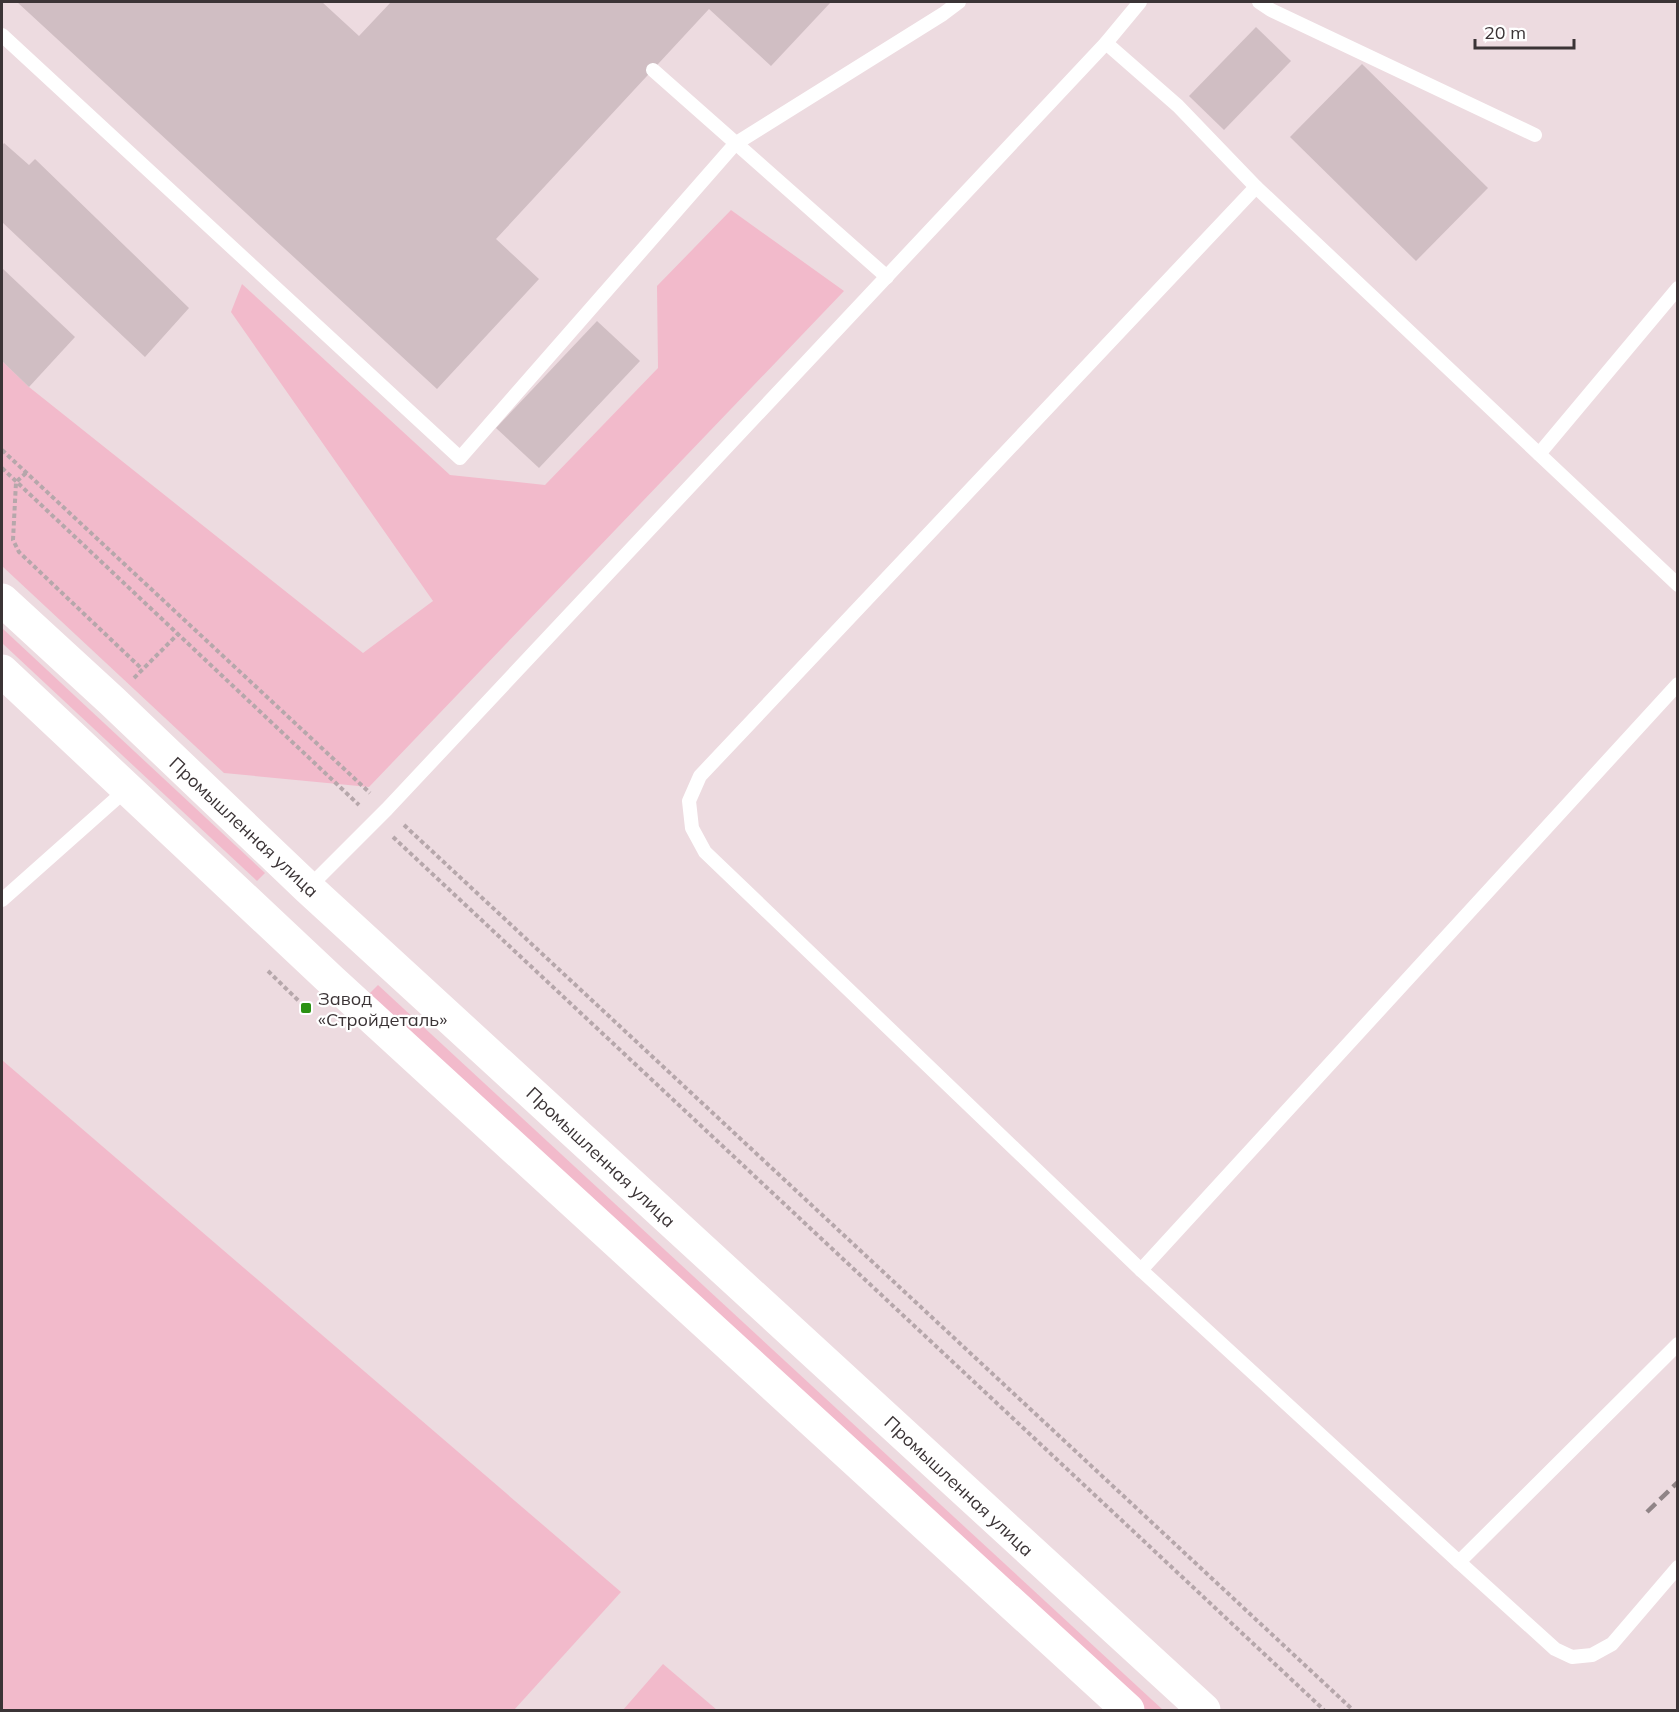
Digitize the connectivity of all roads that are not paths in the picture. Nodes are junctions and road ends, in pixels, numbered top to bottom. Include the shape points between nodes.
1 (959, 2) edge
2 (1140, 2) edge
3 (1258, 2) edge
4 (2, 35) edge
5 (1106, 43) junction
6 (653, 70) dead end
7 (1535, 135) dead end
8 (735, 144) junction
9 (1256, 187) junction
10 (887, 277) junction
11 (1677, 288) edge
12 (1539, 454) junction
13 (1677, 585) edge
14 (2, 600) edge
15 (2, 670) edge
16 (1677, 684) edge
17 (127, 789) junction
18 (308, 888) junction
19 (2, 900) edge
20 (271, 924) junction
21 (1141, 1270) junction
22 (1677, 1344) edge
23 (1459, 1562) junction
24 (1677, 1567) edge
25 (1128, 1710) edge
26 (1204, 1710) edge

1 - 8 lane
2 - 5 lane
3 - 7 lane
4 - 8 lane via 460,458
5 - 9 lane via 1178,106
5 - 10 lane
6 - 8 lane
8 - 10 lane
9 - 12 lane
9 - 21 lane via 700,776 688,801 692,828 705,852
10 - 18 lane via 387,809
11 - 12 lane
12 - 13 lane
14 - 18 main road, Промышленная улица
15 - 17 main road
16 - 21 lane
17 - 19 lane
17 - 20 main road
18 - 20 main road
18 - 26 main road, Промышленная улица
20 - 25 main road
21 - 23 lane
22 - 23 lane
23 - 24 lane via 1554,1649 1572,1657 1592,1655 1612,1644

